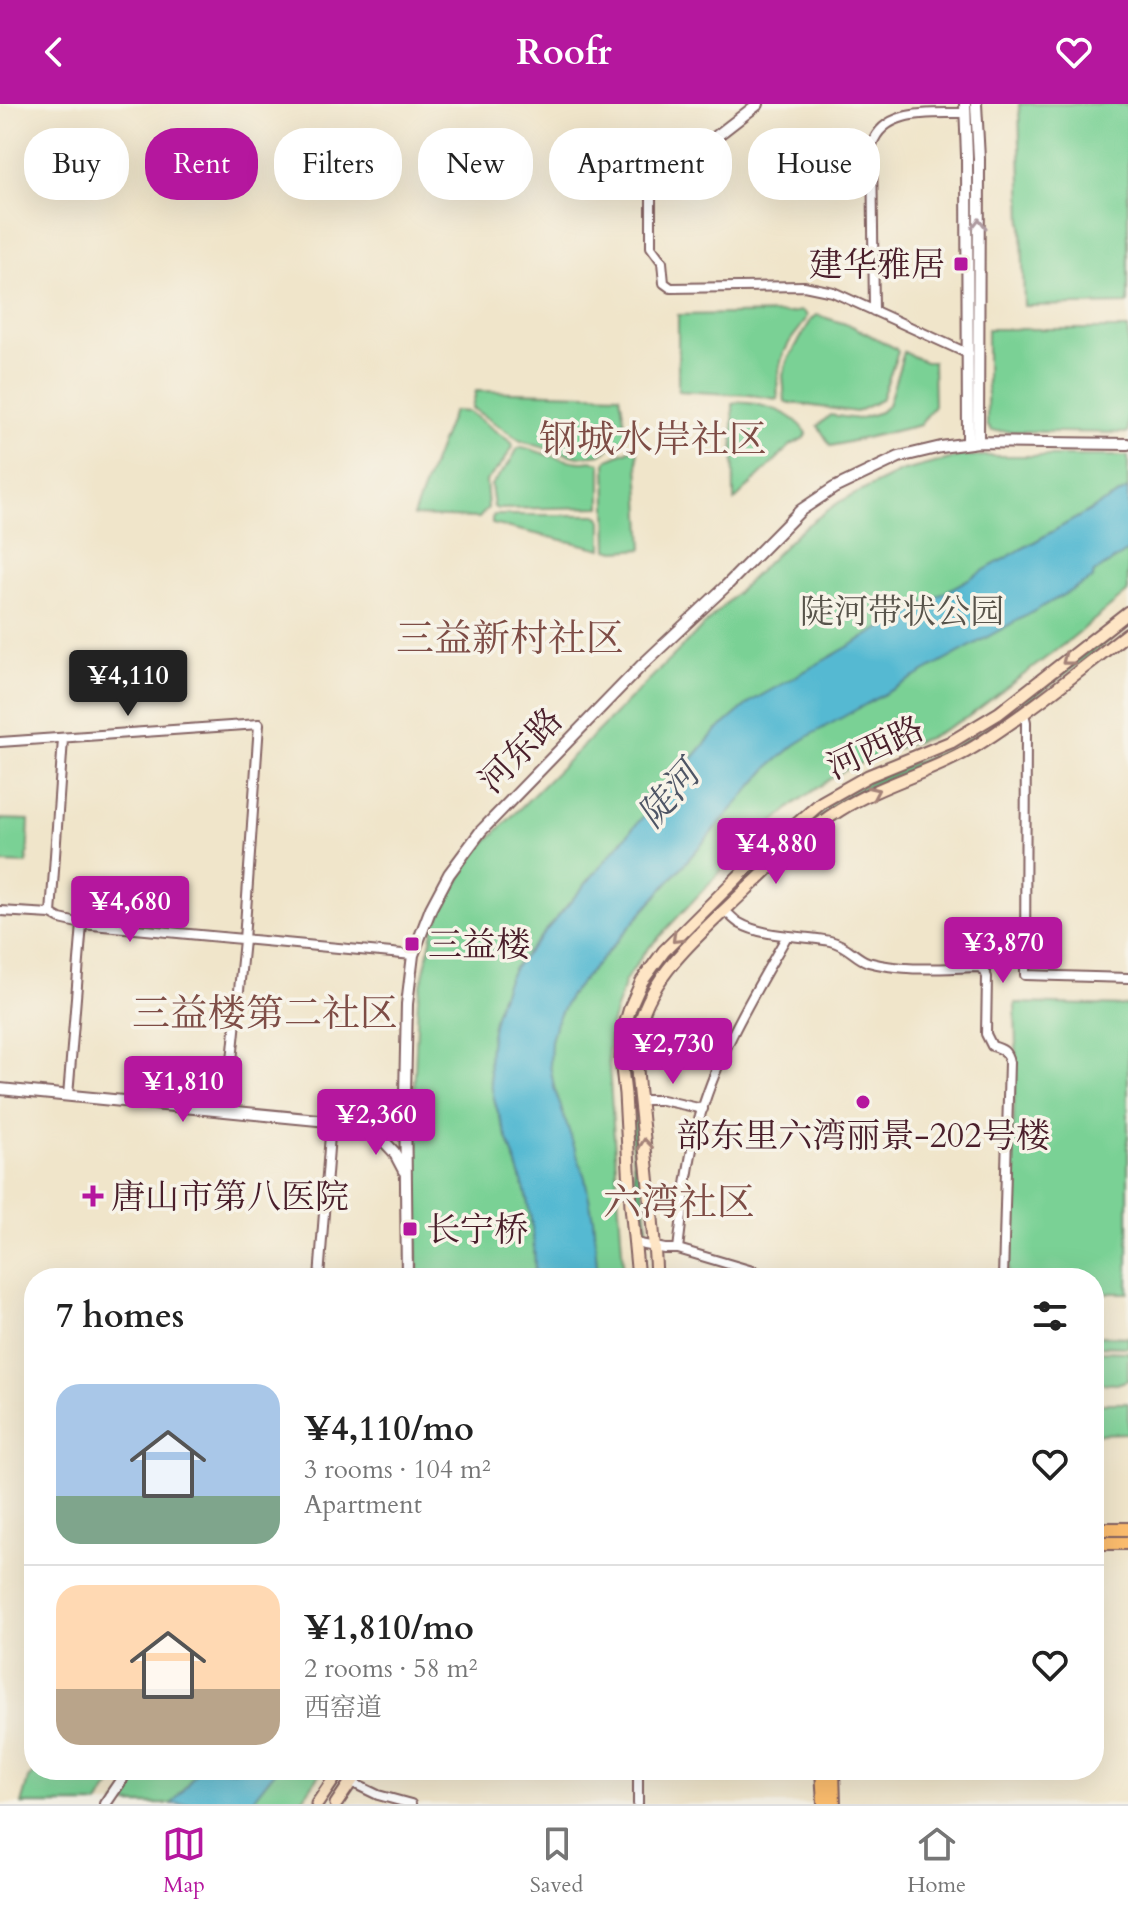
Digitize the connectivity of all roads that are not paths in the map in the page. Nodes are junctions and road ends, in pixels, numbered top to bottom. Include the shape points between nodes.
1 (758, 104) edge
2 (976, 104) edge
3 (965, 109) edge
4 (727, 128) edge
5 (651, 200) edge
6 (874, 311) junction
7 (969, 354) junction
8 (973, 443) junction
9 (1128, 444) edge
10 (1128, 612) edge
11 (1128, 633) edge
12 (1024, 714) junction
13 (63, 739) junction
14 (0, 742) edge
15 (713, 902) junction
16 (0, 911) edge
17 (725, 911) junction
18 (51, 914) junction
19 (82, 924) junction
20 (787, 936) junction
21 (244, 940) junction
22 (413, 955) junction
23 (1128, 978) edge
24 (0, 1089) edge
25 (405, 1095) junction
26 (68, 1096) junction
27 (640, 1100) junction
28 (703, 1109) junction
29 (227, 1111) junction
30 (331, 1122) junction
31 (369, 1125) junction
32 (406, 1173) junction
33 (635, 1243) junction
34 (655, 1247) junction
35 (678, 1249) junction
36 (320, 1268) edge
37 (407, 1268) edge
38 (637, 1268) edge
39 (656, 1268) edge
40 (742, 1268) edge
41 (1003, 1268) edge
42 (1104, 1529) edge
43 (1128, 1529) edge
44 (1104, 1543) edge
45 (1128, 1543) edge
46 (121, 1780) edge
47 (333, 1780) edge
48 (638, 1780) edge
49 (823, 1780) edge
50 (833, 1780) edge
51 (351, 1782) joint
52 (105, 1804) edge
53 (317, 1804) edge
54 (336, 1804) edge
55 (411, 1804) edge
56 (638, 1804) edge
57 (824, 1804) edge
58 (834, 1804) edge

1 - 4 street
8 -> 2 street
3 - 6 street via 911,114 876,135
3 - 7 street
5 - 6 street via 651,247 662,262 664,283 671,288 804,286 833,292
6 - 7 street
7 - 8 street
8 - 9 street, 河东路
8 - 22 street, 河东路 via 899,457 801,510 481,831 449,874
10 -> 15 main road, 河西路 via 987,721 822,802
11 - 12 main road, 河西路
17 -> 12 main road, 河西路 via 839,810 934,768
12 - 23 street via 1025,975
13 - 14 street
13 - 18 street
13 - 21 street via 259,724
15 - 17 main road
15 -> 33 main road, 河西路 via 642,981 622,1035
16 - 18 street
17 - 20 street via 739,923
17 - 27 main road, 河西路 via 669,969 649,1000 640,1025
18 - 19 street
19 - 21 street
19 - 26 street
20 - 28 street via 733,1034
20 - 41 street via 829,941 863,961 903,969 984,970 986,1034 992,1046 1008,1054 1009,1062
21 - 22 street
21 - 29 street
22 - 25 street, 河东路
24 - 26 street
25 - 31 street via 384,1122
25 - 32 street, 河东路
26 - 29 street
27 - 28 street
34 -> 27 main road, 河西路
28 - 35 street
29 - 30 street
30 - 31 street
30 - 36 street
31 - 32 street
32 - 37 street, 河东路
33 - 34 street
33 - 38 main road, 河西路
34 - 35 street
34 - 39 main road, 河西路
35 - 40 street
42 - 43 main road
44 - 45 main road
46 - 52 street
47 - 53 main road
48 - 56 street
49 - 57 main road
50 - 58 main road
51 - 54 main road
51 - 55 street

